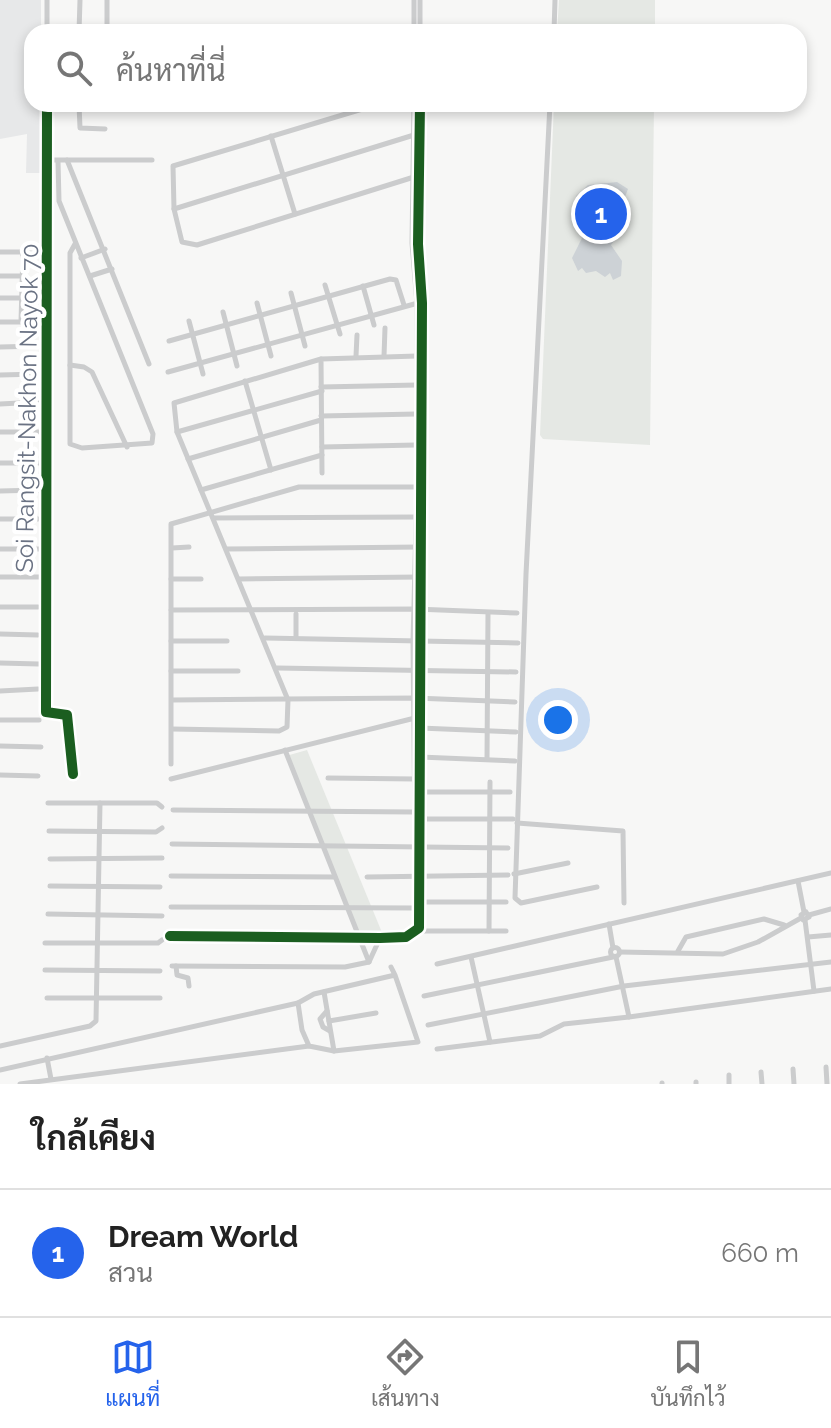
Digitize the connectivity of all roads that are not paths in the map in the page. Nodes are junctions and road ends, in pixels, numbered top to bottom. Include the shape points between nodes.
1 (47, 0) edge
2 (80, 0) edge
3 (107, 0) edge
4 (414, 0) edge
5 (420, 0) edge
6 (555, 0) edge
7 (47, 24) edge
8 (79, 24) edge
9 (107, 24) edge
10 (414, 24) edge
11 (420, 24) edge
12 (554, 24) edge
13 (47, 112) edge
14 (79, 112) edge
15 (352, 112) edge
16 (417, 112) edge
17 (550, 112) edge
18 (105, 129) dead end
19 (416, 135) junction
20 (271, 136) junction
21 (50, 160) junction
22 (67, 160) junction
23 (152, 160) dead end
24 (58, 161) junction
25 (283, 175) junction
26 (416, 177) junction
27 (174, 209) junction
28 (295, 214) junction
29 (75, 244) junction
30 (105, 249) junction
31 (0, 252) edge
32 (23, 252) junction
33 (40, 252) dead end
34 (81, 258) junction
35 (112, 269) junction
36 (0, 276) edge
37 (22, 276) junction
38 (90, 276) junction
39 (325, 285) dead end
40 (363, 286) junction
41 (291, 293) dead end
42 (328, 296) junction
43 (0, 298) edge
44 (21, 298) junction
45 (257, 303) dead end
46 (420, 303) junction
47 (404, 305) junction
48 (295, 306) junction
49 (223, 312) dead end
50 (371, 314) junction
51 (260, 315) junction
52 (189, 321) dead end
53 (0, 322) edge
54 (21, 322) junction
55 (36, 322) dead end
56 (337, 324) junction
57 (227, 325) junction
58 (374, 325) dead end
59 (385, 328) dead end
60 (303, 334) junction
61 (340, 334) dead end
62 (192, 335) junction
63 (357, 335) dead end
64 (169, 341) dead end
65 (269, 344) junction
66 (40, 346) dead end
67 (305, 346) dead end
68 (0, 347) edge
69 (234, 353) junction
70 (271, 356) dead end
71 (356, 356) junction
72 (384, 356) junction
73 (419, 356) junction
74 (321, 359) junction
75 (200, 363) junction
76 (149, 364) dead end
77 (70, 365) junction
78 (237, 366) dead end
79 (168, 372) dead end
80 (39, 374) dead end
81 (203, 374) dead end
82 (0, 375) edge
83 (245, 381) junction
84 (419, 385) junction
85 (322, 389) junction
86 (38, 402) dead end
87 (0, 404) edge
88 (253, 410) junction
89 (419, 414) junction
90 (321, 418) junction
91 (0, 432) edge
92 (39, 432) dead end
93 (177, 432) junction
94 (261, 437) junction
95 (418, 445) junction
96 (127, 447) junction
97 (322, 447) junction
98 (322, 455) junction
99 (188, 459) junction
100 (0, 463) edge
101 (40, 463) dead end
102 (271, 470) junction
103 (322, 473) dead end
104 (422, 488) junction
105 (39, 490) dead end
106 (201, 490) junction
107 (0, 491) edge
108 (212, 515) junction
109 (419, 516) junction
110 (0, 519) edge
111 (38, 519) dead end
112 (189, 547) dead end
113 (418, 547) junction
114 (172, 548) junction
115 (0, 549) edge
116 (39, 549) dead end
117 (226, 549) junction
118 (0, 577) edge
119 (39, 577) dead end
120 (418, 577) junction
121 (171, 579) junction
122 (201, 579) dead end
123 (239, 579) junction
124 (0, 607) edge
125 (38, 607) dead end
126 (252, 609) junction
127 (418, 609) junction
128 (171, 610) junction
129 (488, 613) junction
130 (517, 613) dead end
131 (296, 614) dead end
132 (0, 634) edge
133 (38, 635) dead end
134 (265, 638) junction
135 (296, 638) junction
136 (171, 641) junction
137 (227, 641) dead end
138 (416, 642) junction
139 (488, 642) junction
140 (518, 643) dead end
141 (0, 663) edge
142 (39, 664) dead end
143 (277, 668) junction
144 (417, 668) junction
145 (488, 670) junction
146 (171, 671) junction
147 (238, 671) dead end
148 (516, 672) dead end
149 (38, 689) dead end
150 (0, 691) edge
151 (417, 698) junction
152 (172, 700) junction
153 (288, 700) junction
154 (488, 701) junction
155 (515, 702) dead end
156 (417, 718) junction
157 (0, 720) edge
158 (39, 720) dead end
159 (420, 728) junction
160 (172, 729) junction
161 (489, 731) junction
162 (516, 732) dead end
163 (0, 746) edge
164 (41, 747) dead end
165 (285, 750) junction
166 (420, 757) junction
167 (487, 759) junction
168 (515, 761) dead end
169 (171, 764) dead end
170 (73, 774) dead end
171 (0, 775) edge
172 (38, 776) dead end
173 (328, 778) dead end
174 (171, 779) dead end
175 (417, 779) junction
176 (490, 782) dead end
177 (417, 792) junction
178 (490, 792) junction
179 (510, 792) dead end
180 (48, 803) dead end
181 (100, 803) junction
182 (162, 807) dead end
183 (173, 810) dead end
184 (309, 810) junction
185 (417, 815) junction
186 (490, 819) junction
187 (515, 821) junction
188 (162, 828) dead end
189 (49, 831) dead end
190 (99, 831) junction
191 (172, 844) dead end
192 (322, 845) junction
193 (417, 847) junction
194 (489, 847) junction
195 (508, 848) dead end
196 (99, 858) junction
197 (162, 858) dead end
198 (50, 859) dead end
199 (568, 863) dead end
200 (831, 873) edge
201 (511, 874) junction
202 (489, 875) junction
203 (171, 876) dead end
204 (335, 877) junction
205 (367, 877) dead end
206 (417, 877) junction
207 (798, 881) junction
208 (50, 886) dead end
209 (98, 886) junction
210 (160, 887) dead end
211 (597, 887) dead end
212 (489, 902) junction
213 (506, 902) dead end
214 (624, 903) dead end
215 (417, 905) junction
216 (171, 907) dead end
217 (347, 908) junction
218 (831, 909) edge
219 (48, 914) dead end
220 (98, 915) junction
221 (162, 916) dead end
222 (805, 916) junction
223 (609, 924) junction
224 (784, 925) junction
225 (416, 931) junction
226 (489, 931) junction
227 (506, 931) dead end
228 (831, 935) edge
229 (170, 936) dead end
230 (359, 937) junction
231 (808, 937) junction
232 (380, 938) junction
233 (162, 940) dead end
234 (45, 943) dead end
235 (98, 943) junction
236 (678, 951) junction
237 (616, 955) junction
238 (471, 957) junction
239 (369, 962) junction
240 (831, 962) edge
241 (437, 964) dead end
242 (810, 964) junction
243 (391, 967) dead end
244 (45, 970) dead end
245 (98, 970) junction
246 (160, 971) dead end
247 (177, 975) junction
248 (395, 975) junction
249 (477, 985) junction
250 (189, 986) dead end
251 (624, 986) junction
252 (176, 987) dead end
253 (831, 989) edge
254 (814, 991) junction
255 (324, 992) junction
256 (424, 996) dead end
257 (47, 998) dead end
258 (97, 998) junction
259 (160, 998) dead end
260 (298, 1003) junction
261 (327, 1011) junction
262 (376, 1013) dead end
263 (483, 1013) junction
264 (629, 1017) junction
265 (329, 1021) junction
266 (428, 1025) dead end
267 (331, 1032) junction
268 (490, 1042) junction
269 (0, 1046) edge
270 (309, 1046) junction
271 (437, 1049) dead end
272 (334, 1051) junction
273 (47, 1058) junction
274 (826, 1067) dead end
275 (793, 1069) dead end
276 (0, 1070) edge
277 (761, 1072) dead end
278 (729, 1075) dead end
279 (51, 1079) junction
280 (20, 1084) edge
281 (729, 1084) edge
282 (762, 1084) edge
283 (794, 1084) edge
284 (827, 1084) edge

1 - 7 street
2 - 8 street
3 - 9 street
4 - 10 street
5 - 11 street
6 - 12 street
13 - 21 street, Soi Rangsit-Nakhon Nayok 70
14 - 18 street via 80,128
15 - 20 street
16 - 19 street
17 - 187 street
19 - 25 street
19 - 26 street
20 - 25 street
20 - 27 street via 173,166
21 - 24 street
21 - 170 street, Soi Rangsit-Nakhon Nayok 70 via 46,712 67,715
22 - 23 street
22 - 24 street
22 - 30 street
24 - 29 street via 59,201
25 - 27 street
25 - 28 street
26 - 28 street
26 - 46 street via 412,243
27 - 28 street via 182,242 192,246
29 - 34 street
29 - 77 street via 70,253
30 - 34 street
30 - 35 street
31 - 32 street
32 - 33 street
32 - 37 street
34 - 38 street
35 - 38 street
35 - 76 street
36 - 37 street
37 - 44 street
38 - 96 street via 153,437 152,443
39 - 42 street
40 - 42 street
40 - 47 street via 394,279
40 - 50 street
41 - 48 street
42 - 48 street
42 - 56 street
43 - 44 street
44 - 54 street
45 - 51 street
46 - 47 street
46 - 73 street
47 - 50 street
48 - 51 street
48 - 60 street
49 - 57 street
50 - 56 street
50 - 58 street
51 - 57 street
51 - 65 street
52 - 62 street
53 - 54 street
54 - 55 street
56 - 60 street
56 - 61 street
57 - 62 street
57 - 69 street
59 - 72 street
60 - 65 street
60 - 67 street
62 - 64 street
62 - 75 street
63 - 71 street
65 - 69 street
65 - 70 street
66 - 68 street
69 - 75 street
69 - 78 street
71 - 72 street
71 - 74 street
72 - 73 street
73 - 84 street
74 - 83 street
74 - 85 street
75 - 79 street
75 - 81 street
77 - 96 street via 92,372
77 - 96 street via 70,444
80 - 82 street
83 - 88 street
83 - 93 street via 177,401
84 - 85 street
84 - 89 street
85 - 88 street
85 - 90 street
86 - 87 street
88 - 93 street
88 - 94 street
89 - 90 street
89 - 95 street
90 - 94 street
90 - 97 street
91 - 92 street
93 - 99 street
94 - 99 street
94 - 102 street
95 - 97 street
95 - 104 street
97 - 98 street
98 - 102 street
98 - 103 street
99 - 106 street
100 - 101 street
102 - 106 street
104 - 108 street via 299,487
104 - 109 street
105 - 107 street
106 - 108 street
108 - 109 street
108 - 114 street via 175,521
108 - 117 street
109 - 113 street
110 - 111 street
112 - 114 street
113 - 117 street
113 - 120 street
114 - 121 street
115 - 116 street
117 - 123 street
118 - 119 street
120 - 123 street
120 - 127 street
121 - 122 street
121 - 128 street
123 - 126 street
124 - 125 street
126 - 127 street
126 - 128 street
126 - 134 street
127 - 129 street
127 - 138 street
128 - 136 street
129 - 130 street
129 - 139 street
131 - 135 street
132 - 133 street
134 - 135 street
134 - 143 street
135 - 138 street
136 - 137 street
136 - 146 street
138 - 139 street
138 - 144 street
139 - 140 street
139 - 145 street
141 - 142 street
143 - 144 street
143 - 153 street
144 - 145 street
144 - 151 street
145 - 148 street
145 - 154 street
146 - 147 street
146 - 152 street
149 - 150 street
151 - 153 street
151 - 154 street
151 - 156 street
152 - 153 street
152 - 160 street
153 - 160 street via 284,730
154 - 155 street
154 - 161 street
156 - 159 street
156 - 165 street
156 - 175 street
157 - 158 street
159 - 161 street
159 - 166 street
160 - 169 street
161 - 162 street
161 - 167 street
163 - 164 street
165 - 174 street
165 - 184 street
166 - 167 street
166 - 175 street
167 - 168 street
171 - 172 street
173 - 175 street
175 - 177 street
176 - 178 street
177 - 178 street
177 - 185 street
178 - 179 street
178 - 186 street
180 - 181 street
181 - 182 street
181 - 190 street
183 - 184 street
184 - 185 street
184 - 192 street
185 - 186 street
185 - 193 street
186 - 187 street
186 - 194 street
187 - 201 street
187 - 214 street via 623,831
188 - 190 street
189 - 190 street
190 - 196 street
191 - 192 street
192 - 193 street
192 - 204 street
193 - 194 street
193 - 206 street
194 - 195 street
194 - 202 street
196 - 197 street
196 - 198 street
196 - 209 street
199 - 201 street
200 - 207 street
201 - 202 street
201 - 211 street via 517,902
202 - 206 street
202 - 212 street
203 - 204 street
204 - 217 street
205 - 206 street
206 - 215 street
207 - 222 street
207 - 223 street
208 - 209 street
209 - 210 street
209 - 220 street
212 - 213 street
212 - 215 street
212 - 226 street
215 - 217 street
215 - 225 street
216 - 217 street
217 - 230 street
218 - 222 street
219 - 220 street
220 - 221 street
220 - 235 street
222 - 224 street
222 - 231 street
223 - 237 street
223 - 238 street
224 - 236 street via 732,952
224 - 236 street via 764,919 686,937
225 - 226 street
225 - 232 street
226 - 227 street
228 - 231 street
229 - 230 street
230 - 232 street
230 - 239 street
231 - 242 street
232 - 239 street
233 - 235 street
234 - 235 street
235 - 245 street
236 - 237 street
237 - 249 street
237 - 251 street
238 - 241 street
238 - 249 street
239 - 247 street via 345,967 174,966
240 - 242 street
242 - 251 street
242 - 254 street
243 - 248 street
244 - 245 street
245 - 246 street
245 - 258 street
247 - 250 street via 188,978
247 - 252 street
248 - 255 street
248 - 272 street via 418,1042
249 - 256 street
249 - 263 street
251 - 263 street
251 - 264 street
253 - 254 street
254 - 264 street
255 - 260 street
255 - 261 street
257 - 258 street
258 - 259 street
258 - 269 street via 97,1018 90,1026
260 - 270 street
260 - 273 street
261 - 265 street
261 - 267 street via 320,1019
262 - 265 street
263 - 266 street
263 - 268 street
264 - 268 street via 564,1024 543,1036
265 - 267 street
267 - 272 street
268 - 271 street
270 - 272 street
270 - 279 street
273 - 276 street
273 - 279 street
274 - 284 street
275 - 283 street
277 - 282 street
278 - 281 street
279 - 280 street

